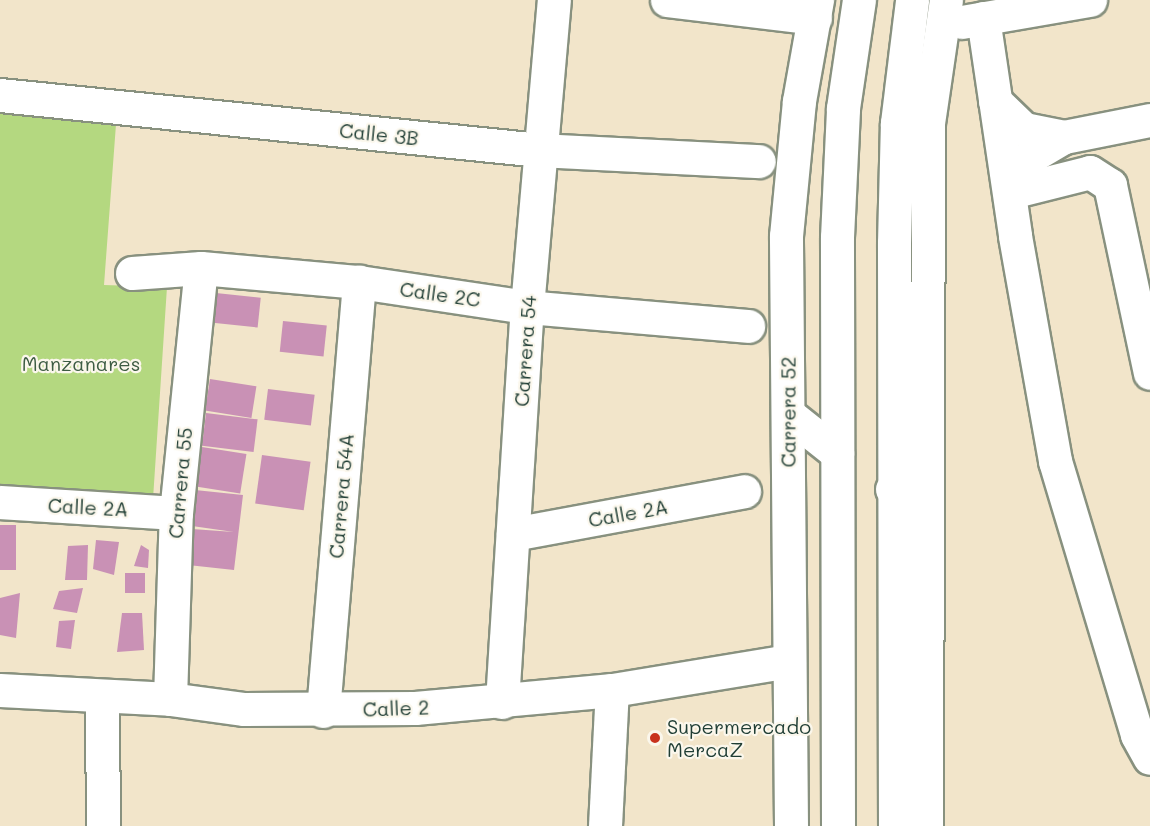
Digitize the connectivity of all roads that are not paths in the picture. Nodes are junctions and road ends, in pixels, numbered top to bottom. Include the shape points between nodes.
1 (554, 0) edge
2 (667, 0) edge
3 (859, 0) edge
4 (912, 0) edge
5 (1090, 0) edge
6 (816, 9) edge
7 (945, 12) edge
8 (983, 18) junction
9 (0, 95) edge
10 (995, 101) junction
11 (1150, 122) edge
12 (1064, 137) junction
13 (540, 150) junction
14 (759, 161) dead end
15 (1009, 182) junction
16 (201, 268) junction
17 (132, 273) dead end
18 (359, 282) junction
19 (527, 307) junction
20 (748, 326) dead end
21 (1150, 373) edge
22 (788, 414) junction
23 (837, 453) junction
24 (926, 467) junction
25 (892, 489) junction
26 (744, 491) dead end
27 (0, 502) edge
28 (176, 513) junction
29 (513, 534) junction
30 (789, 661) junction
31 (0, 690) edge
32 (612, 690) junction
33 (102, 698) junction
34 (170, 699) junction
35 (502, 702) junction
36 (322, 711) junction
37 (1150, 758) edge
38 (103, 826) edge
39 (604, 826) edge
40 (791, 826) edge
41 (838, 826) edge
42 (895, 826) edge
43 (926, 826) edge

1 - 13 street, Carrera 54
2 - 6 street
3 - 23 street via 842,120 837,237
4 - 25 street via 897,123
5 - 8 street
6 - 22 street, Carrera 52 via 799,101 786,236
7 - 8 street
7 - 24 street via 927,123
8 - 10 street
9 - 13 street, Calle 3B
10 - 12 street via 1024,129
10 - 15 street
11 - 12 street
12 - 15 street
13 - 14 street, Calle 3B
13 - 19 street, Carrera 54
15 - 21 street via 1090,172 1110,185
15 - 37 street via 1055,461 1137,735
16 - 17 street, Calle 2C
16 - 18 street, Calle 2C
16 - 28 street, Carrera 55
18 - 19 street, Calle 2C
18 - 36 street, Carrera 54A
19 - 20 street, Calle 2C
19 - 29 street, Carrera 54
22 - 23 street
22 - 30 street, Carrera 52
23 - 41 street
24 - 25 street
24 - 43 street
25 - 42 street
26 - 29 street, Calle 2A
27 - 28 street, Calle 2A
28 - 34 street, Carrera 55
29 - 35 street, Carrera 54
30 - 32 street, Calle 2
30 - 40 street, Carrera 52
31 - 33 street, Calle 2
32 - 35 street, Calle 2
32 - 39 street
33 - 34 street, Calle 2
33 - 38 street
34 - 36 street, Calle 2 via 244,709
35 - 36 street, Calle 2

